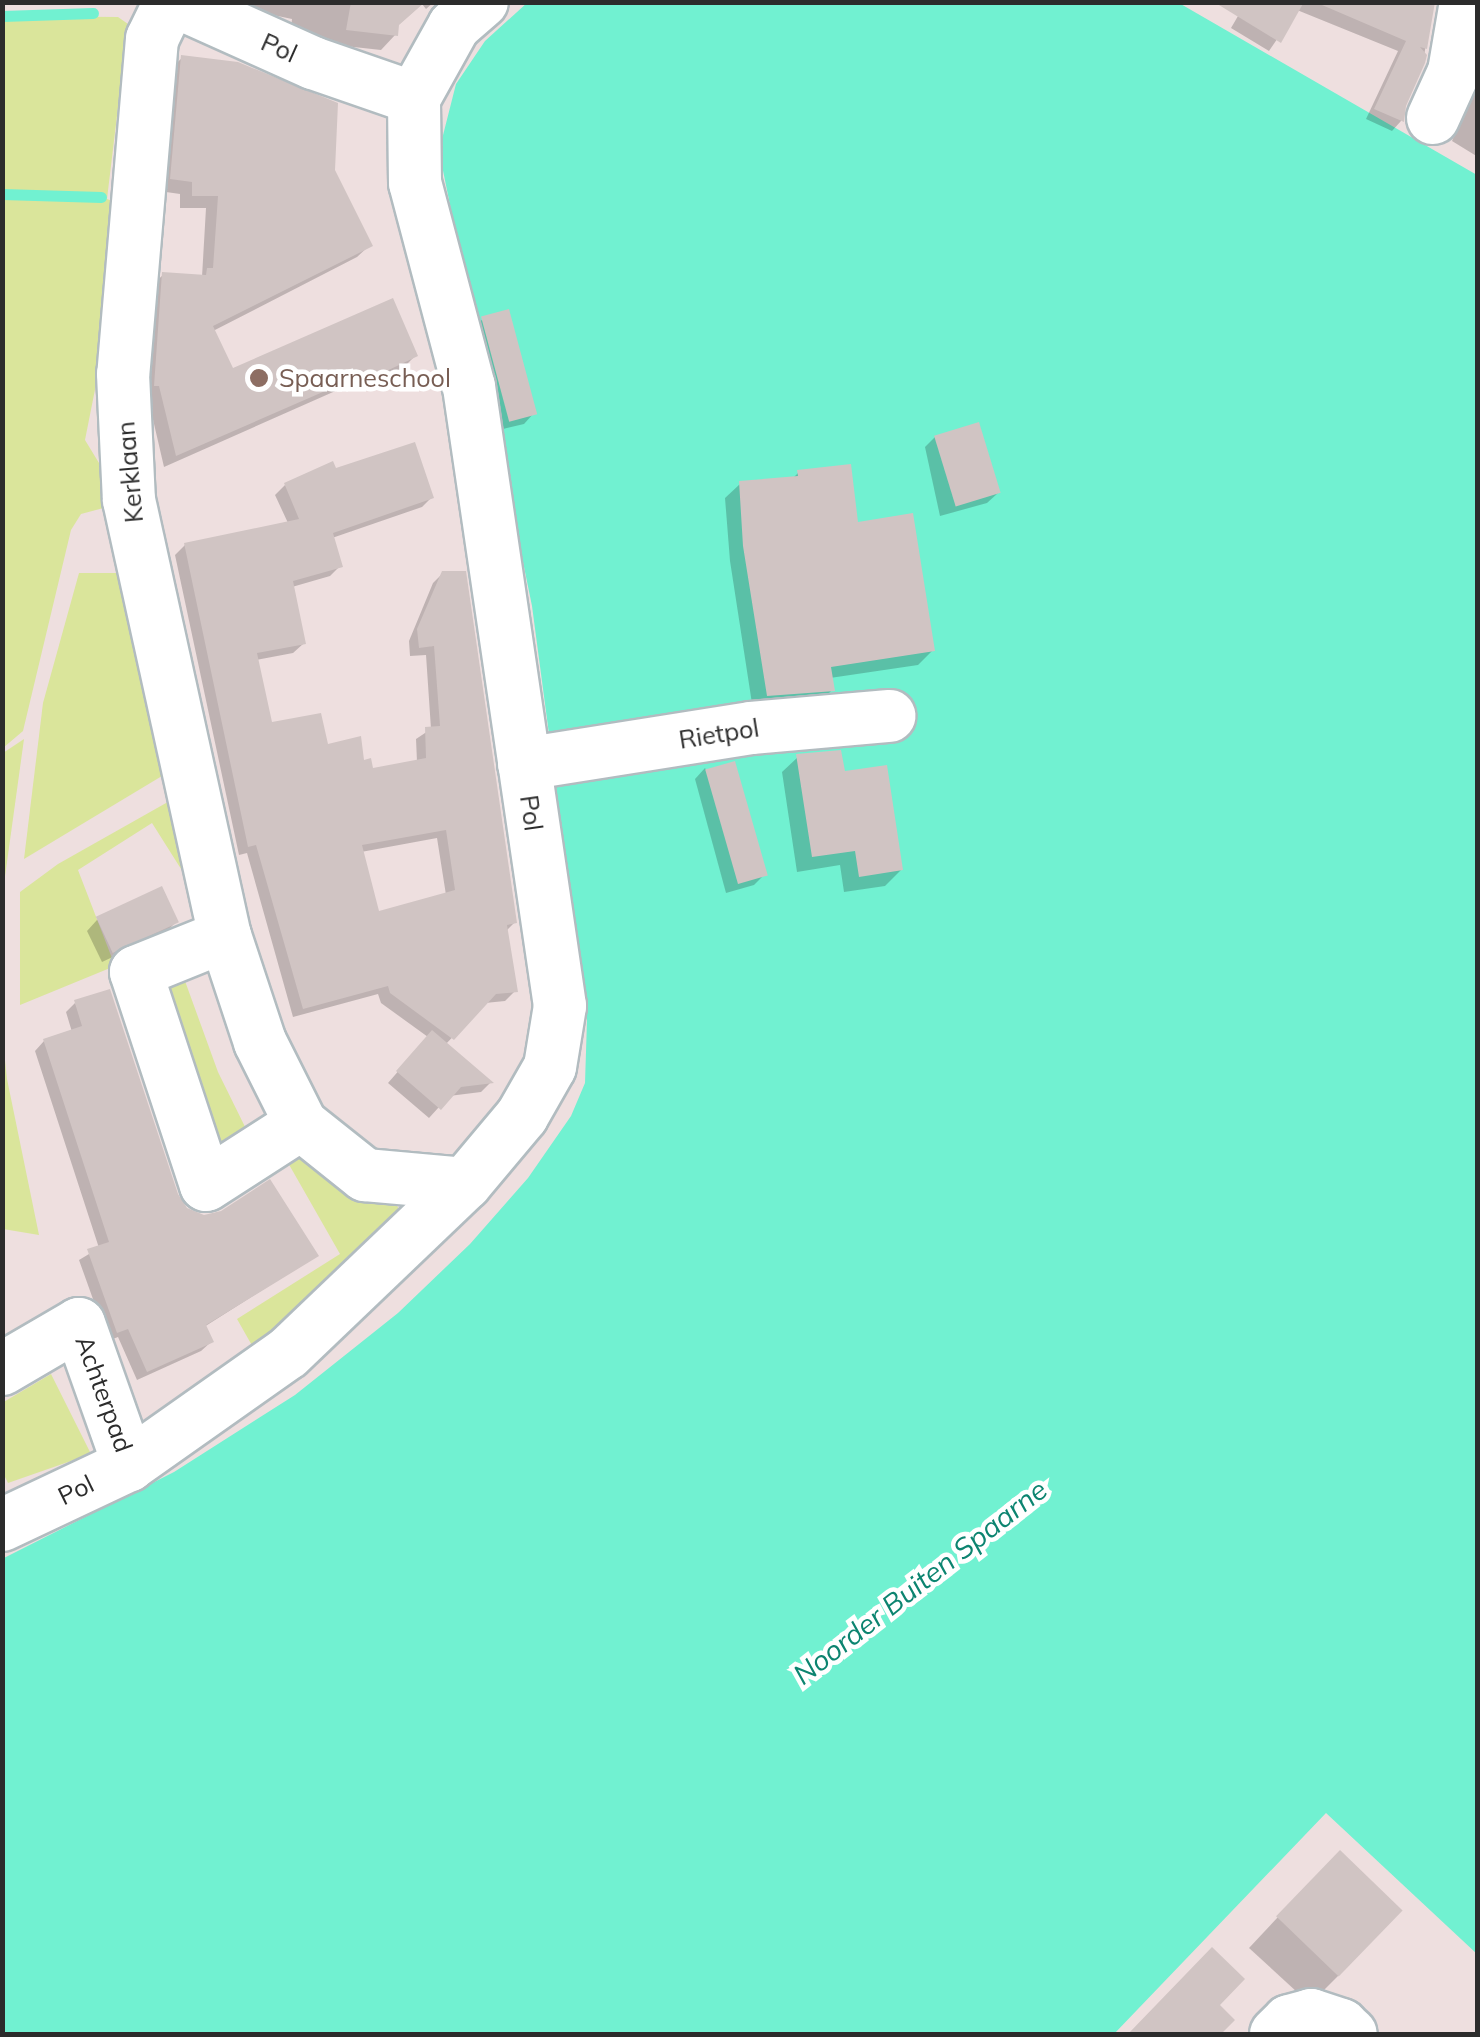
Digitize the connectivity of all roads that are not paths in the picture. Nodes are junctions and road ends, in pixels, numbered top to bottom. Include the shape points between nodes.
1 (170, 2) edge
2 (177, 2) edge
3 (482, 2) edge
4 (1466, 2) edge
5 (414, 98) junction
6 (1433, 118) dead end
7 (888, 716) dead end
8 (537, 762) junction
9 (224, 936) junction
10 (301, 1124) junction
11 (465, 1184) junction
12 (2, 1369) edge
13 (130, 1464) junction
14 (2, 1525) edge
15 (1276, 2034) edge
16 (1351, 2034) edge

1 - 9 street, Kerklaan via 152,40 124,356 129,500
2 - 5 street, Pol via 314,63
3 - 5 street via 454,26
4 - 6 street via 1454,72
5 - 8 street, Pol via 415,184 469,387
7 - 8 street, Rietpol via 751,728
8 - 11 street, Pol via 560,1006 550,1067 522,1116
9 - 10 street, Kerklaan via 260,1042
9 - 10 street via 136,972 206,1185
10 - 11 street, Kerklaan via 365,1174
11 - 13 street, Pol via 288,1353
12 - 13 street, Achterpad via 78,1324
13 - 14 street, Pol
15 - 16 street via 1312,2015

